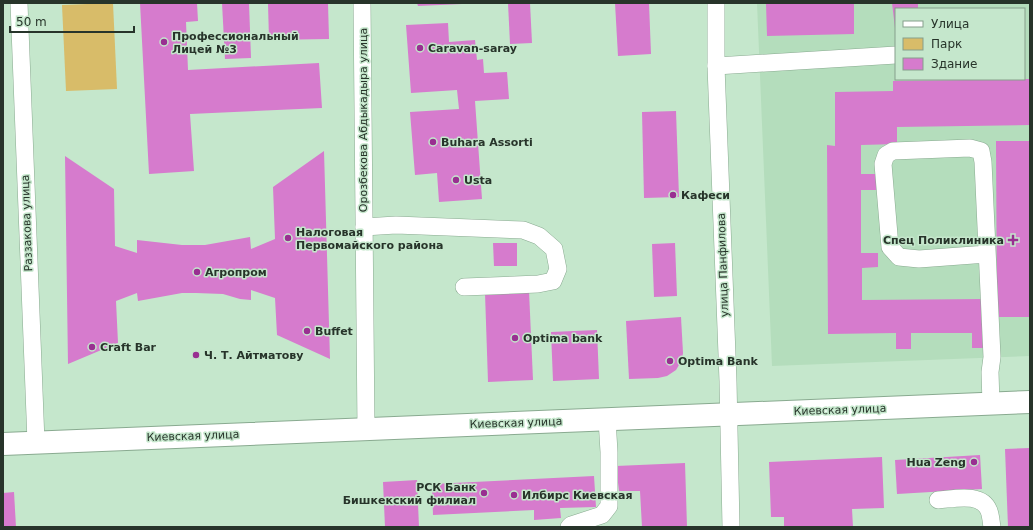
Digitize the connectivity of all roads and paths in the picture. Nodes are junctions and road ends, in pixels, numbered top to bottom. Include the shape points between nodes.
1 (19, 3) edge
2 (362, 3) edge
3 (716, 3) edge
4 (895, 55) edge
5 (716, 66) junction
6 (364, 227) junction
7 (988, 254) junction
8 (464, 287) dead end
9 (1030, 402) edge
10 (991, 404) junction
11 (728, 414) junction
12 (607, 419) junction
13 (366, 429) junction
14 (36, 442) junction
15 (3, 444) edge
16 (938, 500) dead end
17 (569, 527) edge
18 (731, 527) edge
19 (992, 527) edge

1 - 14 street, Раззакова улица
2 - 6 street, Орозбекова Абдыкадыра улица
3 - 5 street, улица Панфилова
4 - 5 street
5 - 11 street, улица Панфилова
6 - 8 street via 396,225 523,230 539,236 554,249 558,269 553,280 538,284
6 - 13 street, Орозбекова Абдыкадыра улица
7 - 7 street via 919,259 900,257 890,247 883,164 886,155 893,151 963,148 980,151 983,162
7 - 10 street
9 - 10 main road, Киевская улица
10 - 11 main road, Киевская улица
11 - 12 main road, Киевская улица
11 - 18 street, улица Панфилова
12 - 13 main road, Киевская улица
12 - 17 street via 609,506 602,515
13 - 14 main road, Киевская улица
14 - 15 main road, Киевская улица
16 - 19 street via 974,499 983,502 989,511

